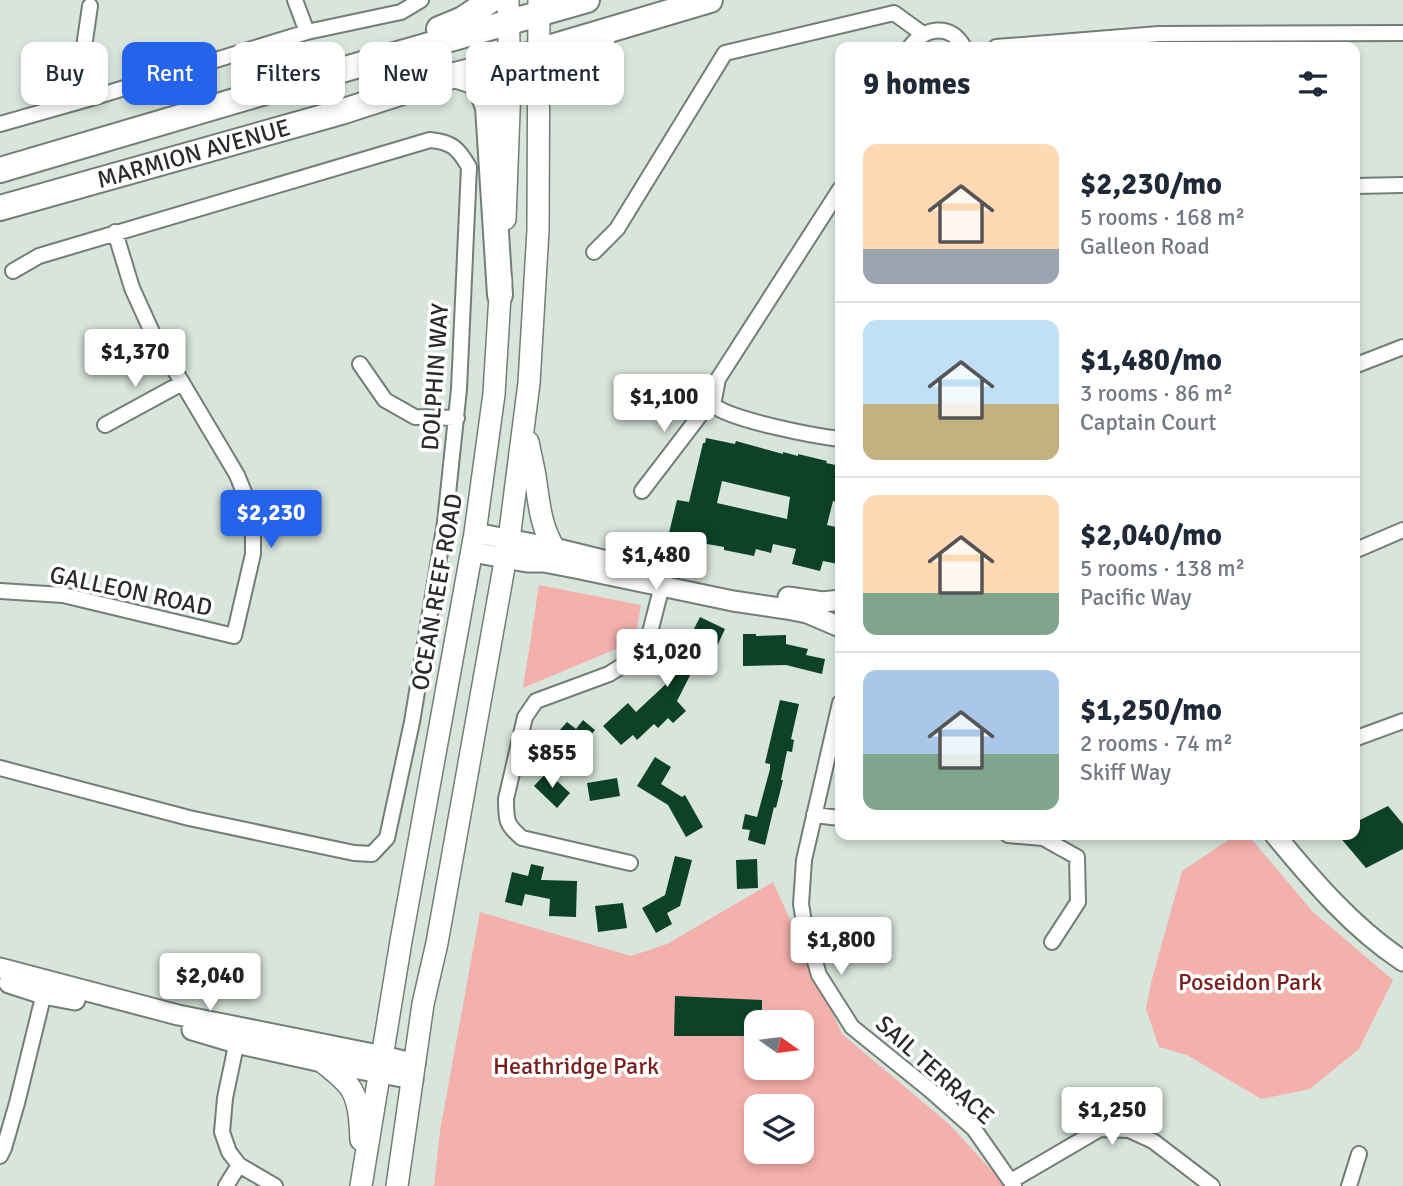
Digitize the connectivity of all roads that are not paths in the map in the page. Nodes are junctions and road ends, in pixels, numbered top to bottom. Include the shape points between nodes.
1 (295, 0) edge
2 (421, 0) edge
3 (491, 0) edge
4 (710, 0) edge
5 (583, 1) edge
6 (90, 6) dead end
7 (539, 7) edge
8 (508, 11) edge
9 (611, 29) junction
10 (307, 32) junction
11 (1403, 33) edge
12 (923, 34) junction
13 (85, 42) edge
14 (509, 42) edge
15 (538, 42) edge
16 (568, 42) edge
17 (599, 42) edge
18 (915, 42) edge
19 (961, 42) edge
20 (1058, 42) edge
21 (345, 55) edge
22 (345, 66) edge
23 (466, 72) edge
24 (455, 75) junction
25 (108, 93) edge
26 (231, 102) edge
27 (68, 105) edge
28 (509, 105) edge
29 (539, 105) edge
30 (0, 124) edge
31 (0, 170) edge
32 (1403, 185) edge
33 (1360, 186) edge
34 (835, 197) edge
35 (0, 208) edge
36 (116, 232) junction
37 (594, 252) dead end
38 (13, 271) dead end
39 (500, 295) junction
40 (1403, 347) edge
41 (360, 364) dead end
42 (1360, 364) edge
43 (181, 383) junction
44 (713, 405) junction
45 (457, 418) junction
46 (105, 425) dead end
47 (524, 426) junction
48 (835, 438) edge
49 (642, 491) dead end
50 (1403, 530) edge
51 (473, 543) junction
52 (554, 548) junction
53 (1360, 548) edge
54 (508, 549) junction
55 (663, 580) junction
56 (0, 591) edge
57 (835, 601) edge
58 (835, 625) edge
59 (1403, 721) edge
60 (835, 725) edge
61 (1360, 737) edge
62 (0, 768) edge
63 (814, 815) junction
64 (835, 817) edge
65 (1047, 840) edge
66 (1279, 840) edge
67 (1294, 840) edge
68 (630, 863) dead end
69 (1052, 942) dead end
70 (1403, 947) edge
71 (1403, 961) edge
72 (0, 968) edge
73 (0, 981) edge
74 (45, 987) junction
75 (238, 1035) junction
76 (324, 1063) junction
77 (382, 1065) junction
78 (414, 1072) junction
79 (1359, 1154) dead end
80 (0, 1156) edge
81 (239, 1165) junction
82 (362, 1178) edge
83 (1012, 1183) edge
84 (226, 1186) edge
85 (275, 1186) edge
86 (397, 1186) edge
87 (1212, 1186) edge
88 (1349, 1186) edge

1 - 10 street
2 - 10 street via 401,12
3 - 21 highway via 440,29
4 - 9 highway, MARMION AVENUE
5 - 7 highway, MARMION AVENUE
6 - 13 street
7 - 8 highway, MARMION AVENUE
7 - 15 main road
8 - 14 main road, OCEAN REEF ROAD
8 - 22 highway, MARMION AVENUE
9 - 16 highway, MARMION AVENUE
9 - 17 highway
10 - 25 street
11 - 20 street via 1158,34
12 - 18 street
12 - 19 street via 943,31
12 - 37 street via 894,13 725,53 617,229
23 - 24 highway, MARMION AVENUE
24 - 35 highway, MARMION AVENUE via 341,112
24 - 39 highway via 473,81 488,107
26 - 31 highway, MARMION AVENUE
27 - 30 street
28 - 39 main road, OCEAN REEF ROAD
29 - 47 main road via 537,244
32 - 33 street
34 - 44 street via 718,379
36 - 38 street, DOLPHIN WAY via 39,256
36 - 43 street, GALLEON ROAD via 132,288
36 - 45 street, DOLPHIN WAY via 430,141 446,142 461,152 469,167
39 - 51 main road, OCEAN REEF ROAD via 494,394
40 - 42 street
41 - 45 street via 385,400 415,417
43 - 46 street
43 - 56 street, GALLEON ROAD via 237,475 250,507 253,554 234,636 63,595
44 - 48 street via 749,420
44 - 49 street via 704,410
45 - 62 street, DOLPHIN WAY via 412,722 387,838 372,854 189,818
47 - 52 main road via 540,515
47 - 54 main road
50 - 53 street
51 - 54 street
51 - 77 main road, OCEAN REEF ROAD
52 - 54 street
52 - 55 street
54 - 55 street via 575,568
54 - 78 main road
55 - 57 street
55 - 58 street via 733,601 807,613
55 - 68 street via 641,654 609,674 536,701 525,717 506,799 510,829 522,838
59 - 61 street
60 - 63 street, SAIL TERRACE
63 - 64 street
63 - 83 street, SAIL TERRACE via 801,904 819,975 852,1027 974,1129
65 - 69 street via 1077,857 1078,902
66 - 71 street via 1349,918
67 - 70 street via 1347,899
72 - 74 street
73 - 74 street
74 - 75 street via 178,1014
74 - 80 street
75 - 76 street
75 - 77 street
75 - 81 street via 222,1132
76 - 77 street
76 - 82 main road via 352,1091 360,1118
77 - 78 street
77 - 82 main road, OCEAN REEF ROAD
78 - 86 main road
79 - 88 street
81 - 84 street
81 - 85 street
83 - 87 street via 1100,1129 1129,1130 1153,1141

